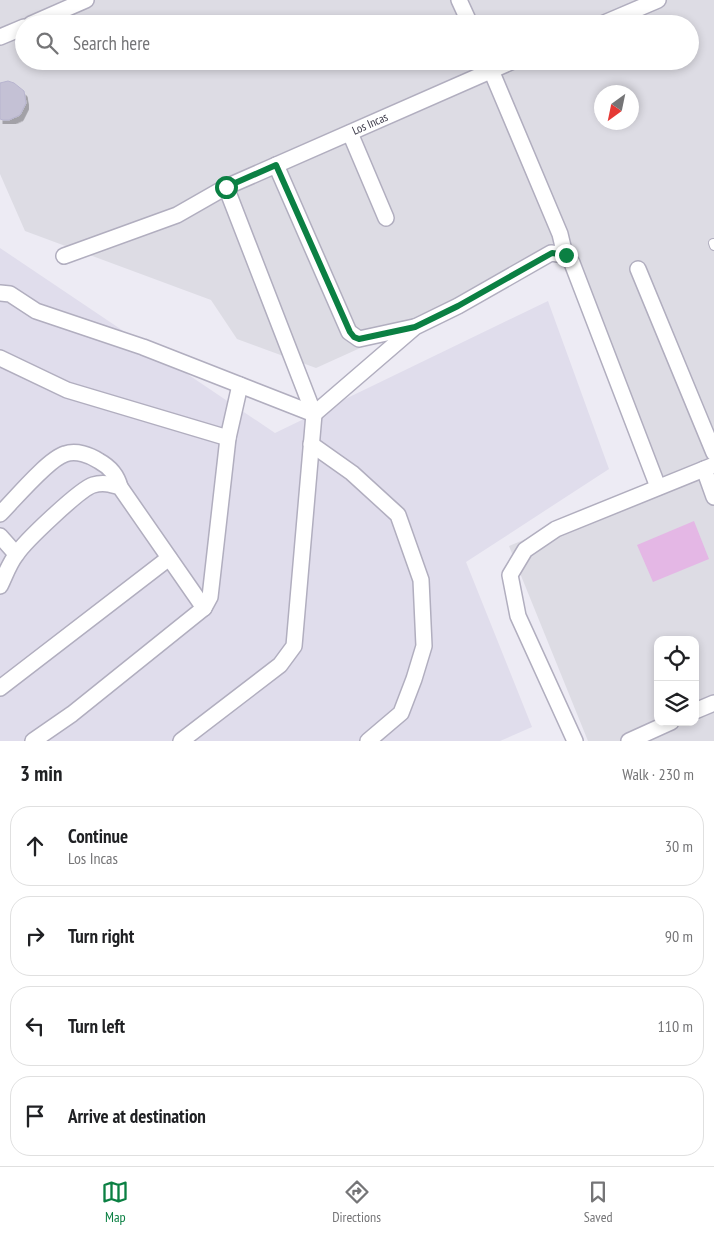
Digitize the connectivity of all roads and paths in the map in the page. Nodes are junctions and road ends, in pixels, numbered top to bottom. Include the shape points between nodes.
1 (86, 0) edge
2 (459, 0) edge
3 (658, 0) edge
4 (52, 15) edge
5 (466, 15) edge
6 (623, 15) edge
7 (15, 31) edge
8 (0, 37) edge
9 (481, 70) edge
10 (491, 70) edge
11 (350, 132) junction
12 (276, 165) junction
13 (226, 187) junction
14 (386, 218) dead end
15 (566, 255) junction
16 (64, 256) dead end
17 (638, 269) dead end
18 (0, 293) edge
19 (415, 327) junction
20 (0, 358) edge
21 (240, 385) junction
22 (314, 414) junction
23 (228, 438) junction
24 (311, 444) junction
25 (714, 453) edge
26 (709, 467) edge
27 (120, 487) junction
28 (658, 487) junction
29 (714, 497) edge
30 (0, 514) edge
31 (0, 536) edge
32 (16, 554) junction
33 (169, 558) junction
34 (0, 586) edge
35 (204, 608) junction
36 (0, 688) edge
37 (714, 703) edge
38 (699, 709) edge
39 (662, 726) edge
40 (33, 741) edge
41 (181, 741) edge
42 (368, 741) edge
43 (575, 741) edge
44 (629, 741) edge

1 - 4 street
2 - 5 street
3 - 6 street
7 - 8 street
9 - 11 street, Los Incas
10 - 15 street
11 - 12 street, Los Incas
11 - 14 street
12 - 13 street, Los Incas
12 - 19 street via 354,337 359,339
13 - 16 street, Los Incas via 177,215
13 - 22 street
15 - 19 street via 552,253
15 - 28 street via 572,263
17 - 25 street
18 - 21 street via 10,294 36,311
19 - 22 street
20 - 23 street via 66,390
21 - 22 street
21 - 23 street
22 - 24 street
23 - 35 street via 210,597
24 - 41 street via 294,646 280,665
24 - 42 street via 352,473 398,515 421,580 424,646 414,679 401,713
26 - 28 street
26 - 29 street
27 - 30 street via 118,478 106,465 76,452 65,454 29,483
27 - 32 street via 104,482 79,492
27 - 33 street
28 - 43 street via 556,528 525,550 510,575 518,616
31 - 32 street
32 - 34 street
33 - 35 street
33 - 36 street
35 - 40 street via 72,714
37 - 38 street
39 - 44 street

